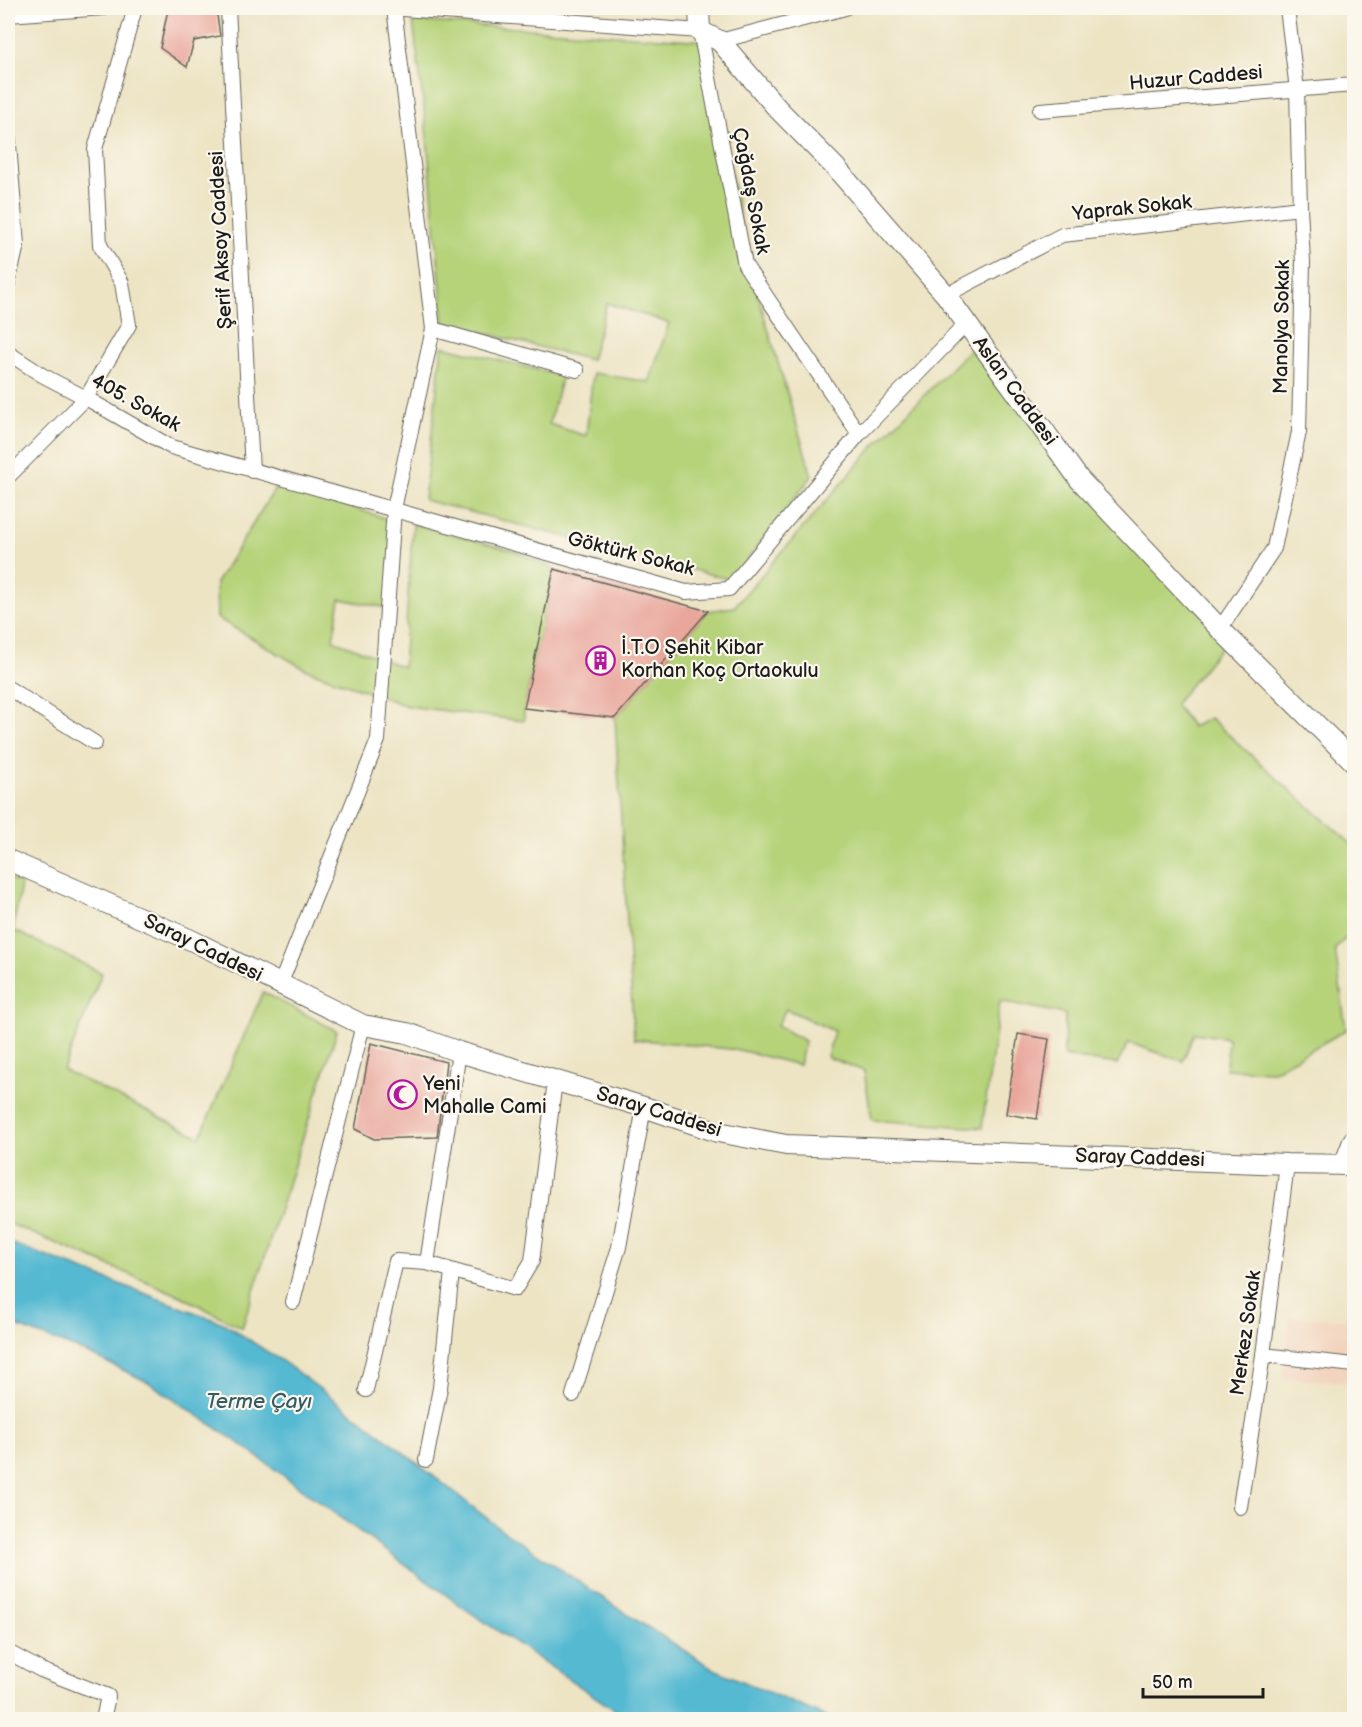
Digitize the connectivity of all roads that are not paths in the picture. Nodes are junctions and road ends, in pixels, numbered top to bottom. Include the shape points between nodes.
1 (104, 8) edge
2 (135, 8) edge
3 (228, 8) edge
4 (392, 8) edge
5 (699, 8) edge
6 (845, 8) edge
7 (1287, 8) edge
8 (8, 15) edge
9 (700, 31) junction
10 (720, 41) junction
11 (1354, 85) edge
12 (1297, 90) junction
13 (1040, 110) dead end
14 (8, 132) edge
15 (1300, 208) junction
16 (8, 283) edge
17 (946, 295) junction
18 (966, 324) junction
19 (433, 329) junction
20 (8, 353) edge
21 (577, 370) dead end
22 (86, 398) junction
23 (859, 434) junction
24 (252, 471) junction
25 (8, 477) edge
26 (394, 509) junction
27 (1220, 628) junction
28 (8, 688) edge
29 (95, 743) dead end
30 (1354, 762) edge
31 (8, 860) edge
32 (280, 985) junction
33 (363, 1025) junction
34 (459, 1052) junction
35 (555, 1081) junction
36 (644, 1107) junction
37 (1354, 1139) edge
38 (1287, 1164) junction
39 (1349, 1165) edge
40 (427, 1263) junction
41 (452, 1270) junction
42 (293, 1302) dead end
43 (1263, 1355) junction
44 (1354, 1365) edge
45 (366, 1390) dead end
46 (573, 1395) dead end
47 (426, 1460) dead end
48 (1240, 1507) dead end
49 (8, 1652) edge
50 (103, 1719) edge

1 - 8 street
2 - 22 street via 95,149 100,245 122,283 129,325
3 - 24 street, Şerif Aksoy Caddesi
4 - 9 street
4 - 19 street
5 - 9 main road
6 - 10 street
7 - 12 street, Manolya Sokak
9 - 10 main road, Aslan Caddesi
9 - 23 street, Çağdaş Sokak via 745,265
10 - 17 main road, Aslan Caddesi
11 - 12 street, Huzur Caddesi
12 - 13 street, Huzur Caddesi
12 - 15 street, Manolya Sokak
14 - 16 street via 17,245
15 - 17 street, Yaprak Sokak via 1062,235
15 - 27 street, Manolya Sokak via 1303,262 1299,432 1274,548
17 - 18 main road, Aslan Caddesi
18 - 23 street, Göktürk Sokak
18 - 27 main road, Aslan Caddesi via 1079,479
19 - 21 street
19 - 26 street
20 - 22 street, 405. Sokak
22 - 24 street, 405. Sokak via 171,447
22 - 25 street
23 - 26 street, Göktürk Sokak via 729,589 686,592
24 - 26 street, Göktürk Sokak
26 - 32 street via 378,740
27 - 30 main road, Aslan Caddesi
28 - 29 street
31 - 32 main road, Saray Caddesi via 191,940
32 - 33 main road, Saray Caddesi
33 - 34 main road, Saray Caddesi via 407,1033
33 - 42 street
34 - 35 main road, Saray Caddesi
34 - 40 street
35 - 36 main road, Saray Caddesi
35 - 41 street via 532,1261 515,1289
36 - 38 main road, Saray Caddesi via 718,1132 786,1145
36 - 46 street via 619,1247
37 - 39 main road
38 - 39 main road, Saray Caddesi
38 - 43 street, Merkez Sokak
40 - 41 street
40 - 45 street via 396,1261
41 - 47 street via 440,1388
43 - 44 street
43 - 48 street, Merkez Sokak
49 - 50 street via 41,1670 108,1696

